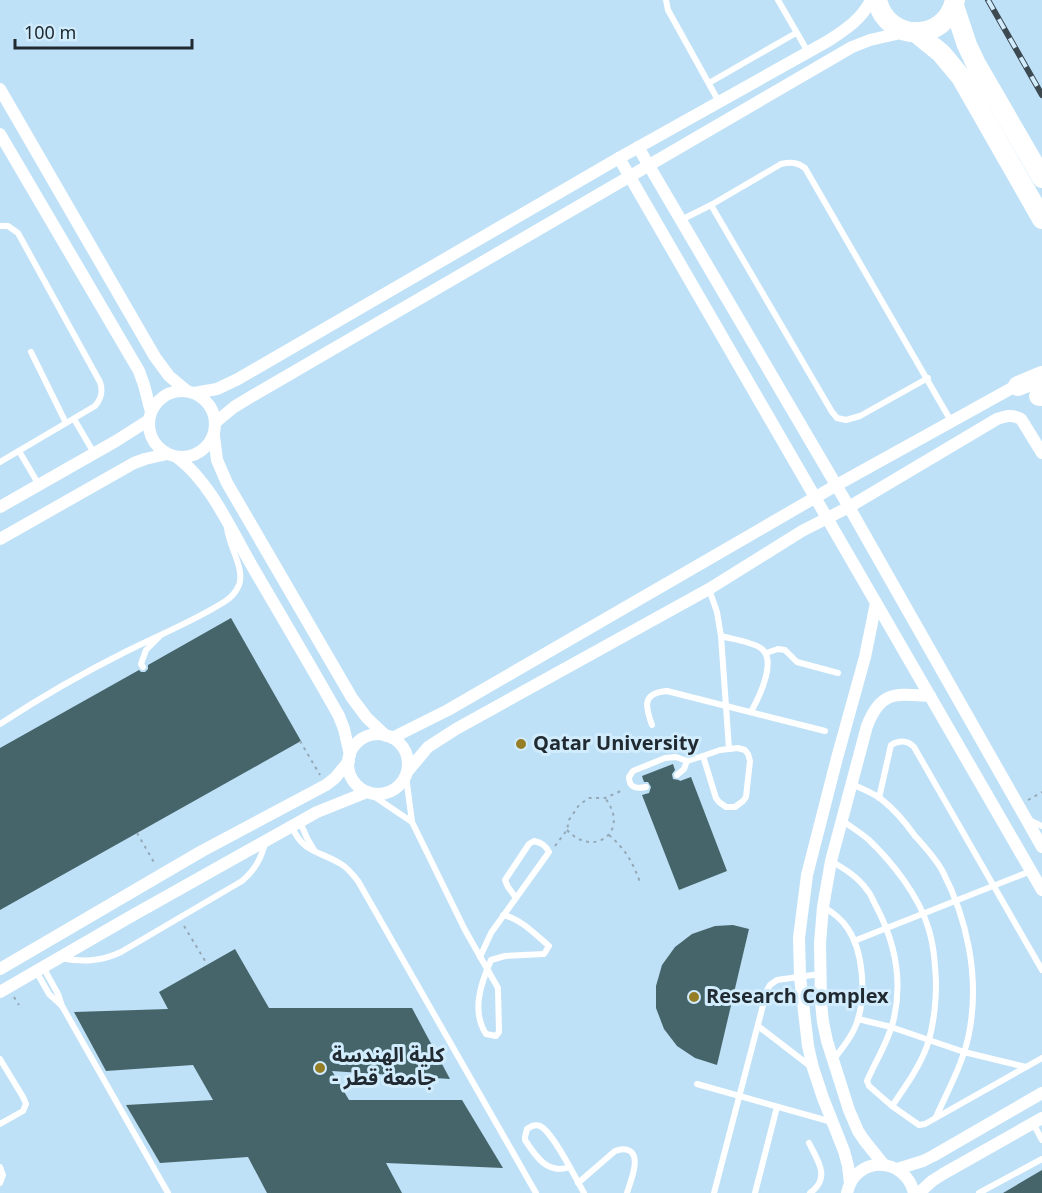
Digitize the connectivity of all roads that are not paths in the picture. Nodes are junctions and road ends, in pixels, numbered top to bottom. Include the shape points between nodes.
1 (666, 0) edge
2 (778, 0) edge
3 (871, 0) edge
4 (877, 0) edge
5 (955, 2) edge
6 (911, 32) junction
7 (796, 33) junction
8 (810, 51) junction
9 (822, 65) junction
10 (709, 83) junction
11 (0, 89) edge
12 (719, 102) junction
13 (0, 134) edge
14 (638, 147) junction
15 (619, 158) junction
16 (648, 165) junction
17 (630, 176) junction
18 (1042, 178) edge
19 (711, 205) junction
20 (1042, 219) edge
21 (681, 221) junction
22 (0, 226) edge
23 (31, 352) dead end
24 (1042, 376) edge
25 (927, 378) junction
26 (1018, 386) junction
27 (191, 392) junction
28 (1041, 398) edge
29 (150, 416) junction
30 (74, 418) junction
31 (951, 421) junction
32 (216, 422) junction
33 (66, 423) junction
34 (214, 436) junction
35 (903, 448) junction
36 (19, 451) junction
37 (94, 453) junction
38 (1042, 453) edge
39 (172, 456) junction
40 (0, 462) edge
41 (916, 468) junction
42 (39, 485) junction
43 (835, 486) junction
44 (815, 498) junction
45 (0, 507) edge
46 (849, 507) junction
47 (828, 519) junction
48 (226, 521) junction
49 (0, 539) edge
50 (709, 589) junction
51 (876, 603) junction
52 (164, 633) junction
53 (721, 636) junction
54 (766, 653) junction
55 (143, 668) dead end
56 (838, 673) dead end
57 (930, 696) junction
58 (726, 706) junction
59 (751, 712) junction
60 (0, 723) edge
61 (652, 724) dead end
62 (825, 731) dead end
63 (389, 737) junction
64 (729, 749) junction
65 (703, 756) junction
66 (350, 758) junction
67 (687, 761) junction
68 (406, 774) junction
69 (677, 775) dead end
70 (852, 784) junction
71 (646, 787) dead end
72 (368, 792) junction
73 (879, 798) junction
74 (1026, 820) junction
75 (843, 821) junction
76 (412, 822) junction
77 (296, 825) junction
78 (1042, 826) edge
79 (266, 841) junction
80 (1042, 847) edge
81 (831, 861) junction
82 (1031, 871) junction
83 (994, 886) junction
84 (1042, 890) edge
85 (516, 898) junction
86 (956, 901) junction
87 (823, 907) junction
88 (923, 914) junction
89 (503, 915) junction
90 (886, 928) junction
91 (854, 941) junction
92 (480, 957) junction
93 (59, 958) junction
94 (0, 969) edge
95 (40, 969) junction
96 (487, 969) junction
97 (1042, 970) edge
98 (821, 974) junction
99 (800, 977) junction
100 (0, 992) edge
101 (858, 1019) junction
102 (758, 1026) junction
103 (891, 1028) junction
104 (929, 1040) junction
105 (964, 1052) junction
106 (1042, 1058) edge
107 (0, 1059) edge
108 (833, 1060) junction
109 (1026, 1067) junction
110 (813, 1068) junction
111 (697, 1084) dead end
112 (1042, 1093) edge
113 (740, 1096) junction
114 (892, 1106) junction
115 (777, 1107) junction
116 (936, 1118) junction
117 (1037, 1120) edge
118 (832, 1122) junction
119 (0, 1124) edge
120 (1042, 1140) edge
121 (809, 1143) dead end
122 (1042, 1159) edge
123 (884, 1165) junction
124 (0, 1167) edge
125 (570, 1167) junction
126 (897, 1169) junction
127 (578, 1183) junction
128 (0, 1184) edge
129 (849, 1188) edge
130 (168, 1193) edge
131 (536, 1193) edge
132 (584, 1193) edge
133 (627, 1193) edge
134 (714, 1193) edge
135 (755, 1193) edge
136 (810, 1193) edge
137 (914, 1193) edge
138 (919, 1193) edge
139 (979, 1193) edge

1 - 10 lane
2 - 7 lane
3 - 8 street via 854,22
4 - 6 main road via 890,22
5 - 6 main road via 939,26
5 - 18 main road via 976,64
6 - 9 street via 861,43
6 - 20 main road via 940,53 961,77
7 - 8 lane
7 - 10 lane
8 - 9 street
8 - 12 street
9 - 16 street
10 - 12 lane
11 - 27 street via 155,357 169,376
12 - 14 street
13 - 29 street via 139,371
14 - 15 street
14 - 16 street
15 - 17 street
15 - 27 street via 238,379 217,389
16 - 17 street
16 - 21 street
17 - 32 street via 254,394
17 - 44 street
19 - 21 lane
19 - 25 lane via 837,418 855,418
19 - 25 lane via 781,164 791,162 806,168
21 - 43 street
22 - 30 lane via 18,233 100,382 99,401
23 - 33 lane
24 - 26 main road
25 - 31 lane
26 - 28 street via 1030,388
26 - 31 street
27 - 29 street via 165,396
27 - 32 street via 207,401
29 - 37 street
29 - 39 street via 153,441
30 - 33 lane
30 - 37 lane
31 - 35 street
32 - 34 street
33 - 36 lane
34 - 39 street via 199,453 185,458
34 - 63 street via 217,460 233,493 352,698
35 - 41 street via 908,463
35 - 43 street
36 - 40 lane
36 - 42 lane
37 - 42 street
38 - 41 street via 1021,418 1010,415
39 - 48 street via 197,475
39 - 49 street via 134,464
41 - 46 street
42 - 45 street
43 - 44 street
43 - 46 street
44 - 47 street
44 - 63 street via 448,710
46 - 47 street
46 - 74 street
47 - 50 street
47 - 51 street
48 - 52 lane via 241,572 237,589 224,602
48 - 66 street via 339,716
50 - 53 lane
50 - 68 street via 456,729 428,747
51 - 57 street
51 - 99 street via 807,875 799,938
52 - 55 lane via 146,650
52 - 60 lane via 70,681
53 - 54 lane via 756,645
53 - 58 lane
54 - 56 lane via 785,650 797,662
54 - 59 lane via 766,675
57 - 70 street via 891,696 874,710
57 - 82 street
58 - 59 lane
58 - 61 lane via 671,691 659,692 647,702
58 - 64 lane
59 - 62 lane
63 - 66 street via 367,737 357,744
63 - 68 street via 407,755
64 - 65 lane
64 - 65 lane via 745,750 750,757 746,797 735,807 726,807 716,798
65 - 67 lane
66 - 72 street via 353,779
66 - 94 street via 335,778 316,791 202,851
67 - 69 lane
67 - 71 lane via 665,758 633,771 630,784 638,789
68 - 72 street via 394,790 382,794
68 - 76 lane
70 - 73 lane
70 - 75 street
72 - 76 lane
72 - 77 street via 330,806
73 - 83 lane via 891,745 909,742
73 - 86 lane via 900,816 924,846
74 - 78 lane
74 - 80 street
75 - 81 street
75 - 88 lane via 868,840 898,872
76 - 92 lane
77 - 79 street
77 - 131 lane via 301,842 353,874
79 - 93 street
79 - 93 lane via 259,862 242,880 121,952 91,961
81 - 87 street
81 - 90 lane via 850,872 868,890
82 - 83 lane
82 - 84 street
83 - 86 lane
83 - 97 lane
85 - 85 lane via 549,852 546,846 529,844 506,880
85 - 89 lane
86 - 88 lane
86 - 105 lane via 972,969 973,1000
87 - 91 lane via 839,918
87 - 98 street
88 - 90 lane
88 - 104 lane via 935,960 936,994
89 - 92 lane
89 - 96 lane via 511,916 549,946 544,954 491,960
90 - 91 lane
90 - 103 lane via 898,980
91 - 101 lane via 861,967
92 - 96 lane
93 - 95 street
95 - 100 street
95 - 130 lane via 49,993 62,1006
96 - 96 lane via 498,988 500,1032 496,1036 486,1034 479,1014 478,998
98 - 99 lane
98 - 108 street via 823,1022
99 - 102 lane via 777,980 770,985
99 - 110 street
101 - 103 lane
101 - 108 lane
102 - 110 lane
102 - 113 lane
103 - 104 lane
103 - 114 lane via 867,1081
104 - 105 lane
104 - 114 lane via 914,1075
105 - 109 lane
105 - 116 lane
106 - 109 lane
107 - 119 lane via 26,1104 23,1111
108 - 123 street via 858,1131
109 - 116 lane
110 - 118 street
111 - 113 lane
112 - 126 street via 933,1156
113 - 115 lane
113 - 134 lane
114 - 116 lane via 919,1125
115 - 118 lane
115 - 135 lane
117 - 120 lane
117 - 138 street via 943,1174
118 - 129 street via 848,1166
121 - 136 lane via 822,1176
122 - 139 lane
123 - 126 street
123 - 129 street via 864,1168
124 - 128 lane
125 - 125 lane via 544,1129 537,1125 527,1129 525,1140 546,1165 555,1170
125 - 127 lane
126 - 137 street via 906,1176
127 - 132 lane
127 - 133 lane via 615,1151 627,1149 635,1162

